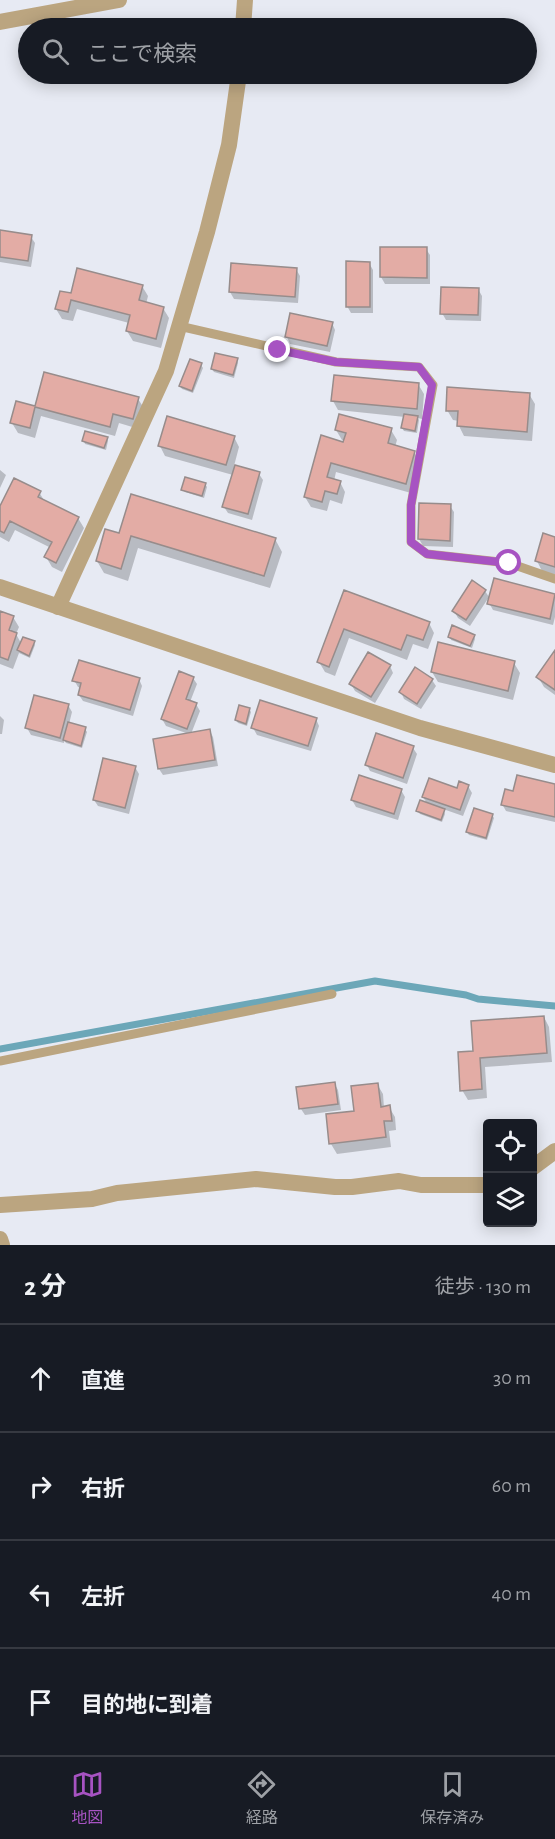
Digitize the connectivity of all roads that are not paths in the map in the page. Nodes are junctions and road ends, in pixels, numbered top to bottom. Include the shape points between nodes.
1 (119, 0) edge
2 (245, 0) edge
3 (22, 18) edge
4 (244, 18) edge
5 (18, 19) edge
6 (0, 22) edge
7 (238, 84) edge
8 (179, 326) junction
9 (555, 579) edge
10 (0, 587) edge
11 (58, 607) junction
12 (555, 765) edge
13 (332, 994) dead end
14 (0, 1061) edge
15 (555, 1151) edge
16 (537, 1164) edge
17 (483, 1185) edge
18 (0, 1205) edge
19 (0, 1239) edge
20 (2, 1245) edge

1 - 3 street
2 - 4 street
5 - 6 street
7 - 8 street via 229,145
8 - 9 lane via 336,362 419,367 432,385 411,505 411,542 427,554 509,563
8 - 11 street via 166,371
10 - 11 street
11 - 12 street via 420,729
13 - 14 lane
15 - 16 street
17 - 18 street via 399,1181 335,1187 256,1179 92,1199
19 - 20 street

